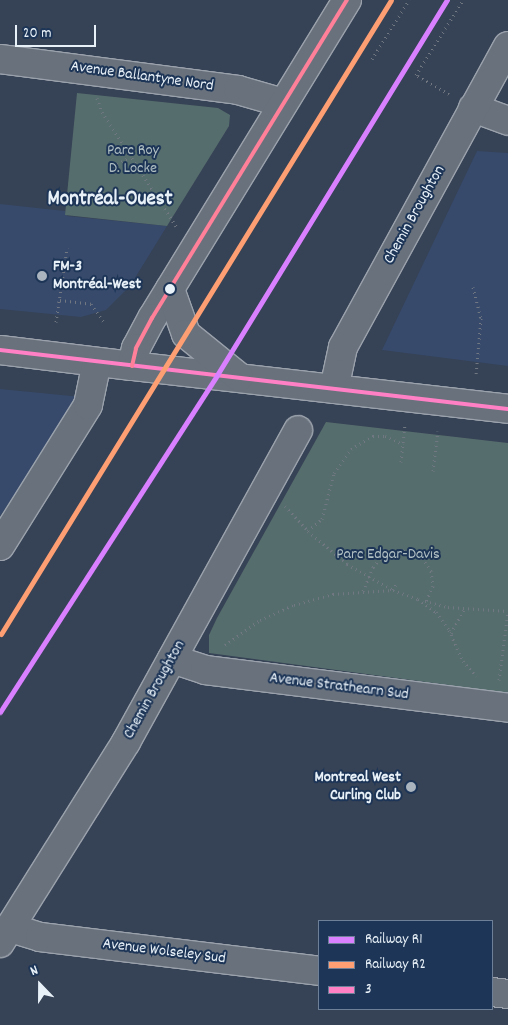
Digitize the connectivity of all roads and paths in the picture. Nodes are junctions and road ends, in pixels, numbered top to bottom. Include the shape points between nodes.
1 (347, 0) edge
2 (409, 0) edge
3 (463, 0) edge
4 (508, 46) edge
5 (0, 59) edge
6 (372, 59) dead end
7 (96, 91) dead end
8 (449, 94) dead end
9 (283, 103) junction
10 (473, 108) junction
11 (508, 121) edge
12 (130, 157) junction
13 (117, 164) dead end
14 (174, 225) dead end
15 (67, 248) dead end
16 (472, 287) dead end
17 (170, 289) junction
18 (60, 300) junction
19 (102, 321) dead end
20 (56, 322) dead end
21 (0, 350) edge
22 (97, 362) junction
23 (132, 366) junction
24 (476, 375) dead end
25 (240, 378) junction
26 (334, 389) junction
27 (508, 409) edge
28 (405, 427) dead end
29 (298, 430) dead end
30 (438, 431) dead end
31 (403, 444) junction
32 (401, 462) dead end
33 (433, 471) dead end
34 (282, 501) dead end
35 (308, 531) junction
36 (0, 546) edge
37 (369, 577) junction
38 (397, 582) dead end
39 (393, 590) junction
40 (364, 591) junction
41 (426, 602) junction
42 (465, 608) junction
43 (508, 612) edge
44 (451, 634) junction
45 (221, 648) dead end
46 (172, 659) junction
47 (480, 680) dead end
48 (503, 698) edge
49 (5, 935) edge
50 (318, 971) edge
51 (493, 992) edge
52 (508, 994) edge

1 - 9 street
2 - 6 path
3 - 8 path via 416,75
4 - 10 street, Chemin Broughton
5 - 9 street, Avenue Ballantyne Nord via 238,90
7 - 12 path via 102,112
9 - 17 street
10 - 11 street
10 - 26 street, Chemin Broughton via 343,347
12 - 13 path
12 - 14 path
15 - 18 path
16 - 24 path via 481,318
17 - 23 street via 139,342
17 - 25 street via 186,334
18 - 19 path via 91,304
18 - 20 path
21 - 22 street
22 - 23 street
22 - 36 street via 88,405
23 - 25 street
25 - 26 street
26 - 27 street
28 - 31 path
29 - 46 street, Chemin Broughton
30 - 33 path
31 - 32 path
31 - 35 path via 386,436 373,436 351,449 334,473 322,519
34 - 35 path
35 - 37 path via 328,550
37 - 39 path
37 - 40 path
37 - 41 path via 384,554 399,549 414,552 431,572 433,586
38 - 39 path
39 - 40 path
39 - 41 path
40 - 45 path via 297,602 260,620
41 - 42 path
41 - 44 path
42 - 43 path
42 - 44 path
43 - 48 path
44 - 47 path via 463,661
46 - 48 street, Avenue Strathearn Sud via 205,670
46 - 49 street, Chemin Broughton via 97,791
49 - 50 street, Avenue Wolseley Sud
51 - 52 street

